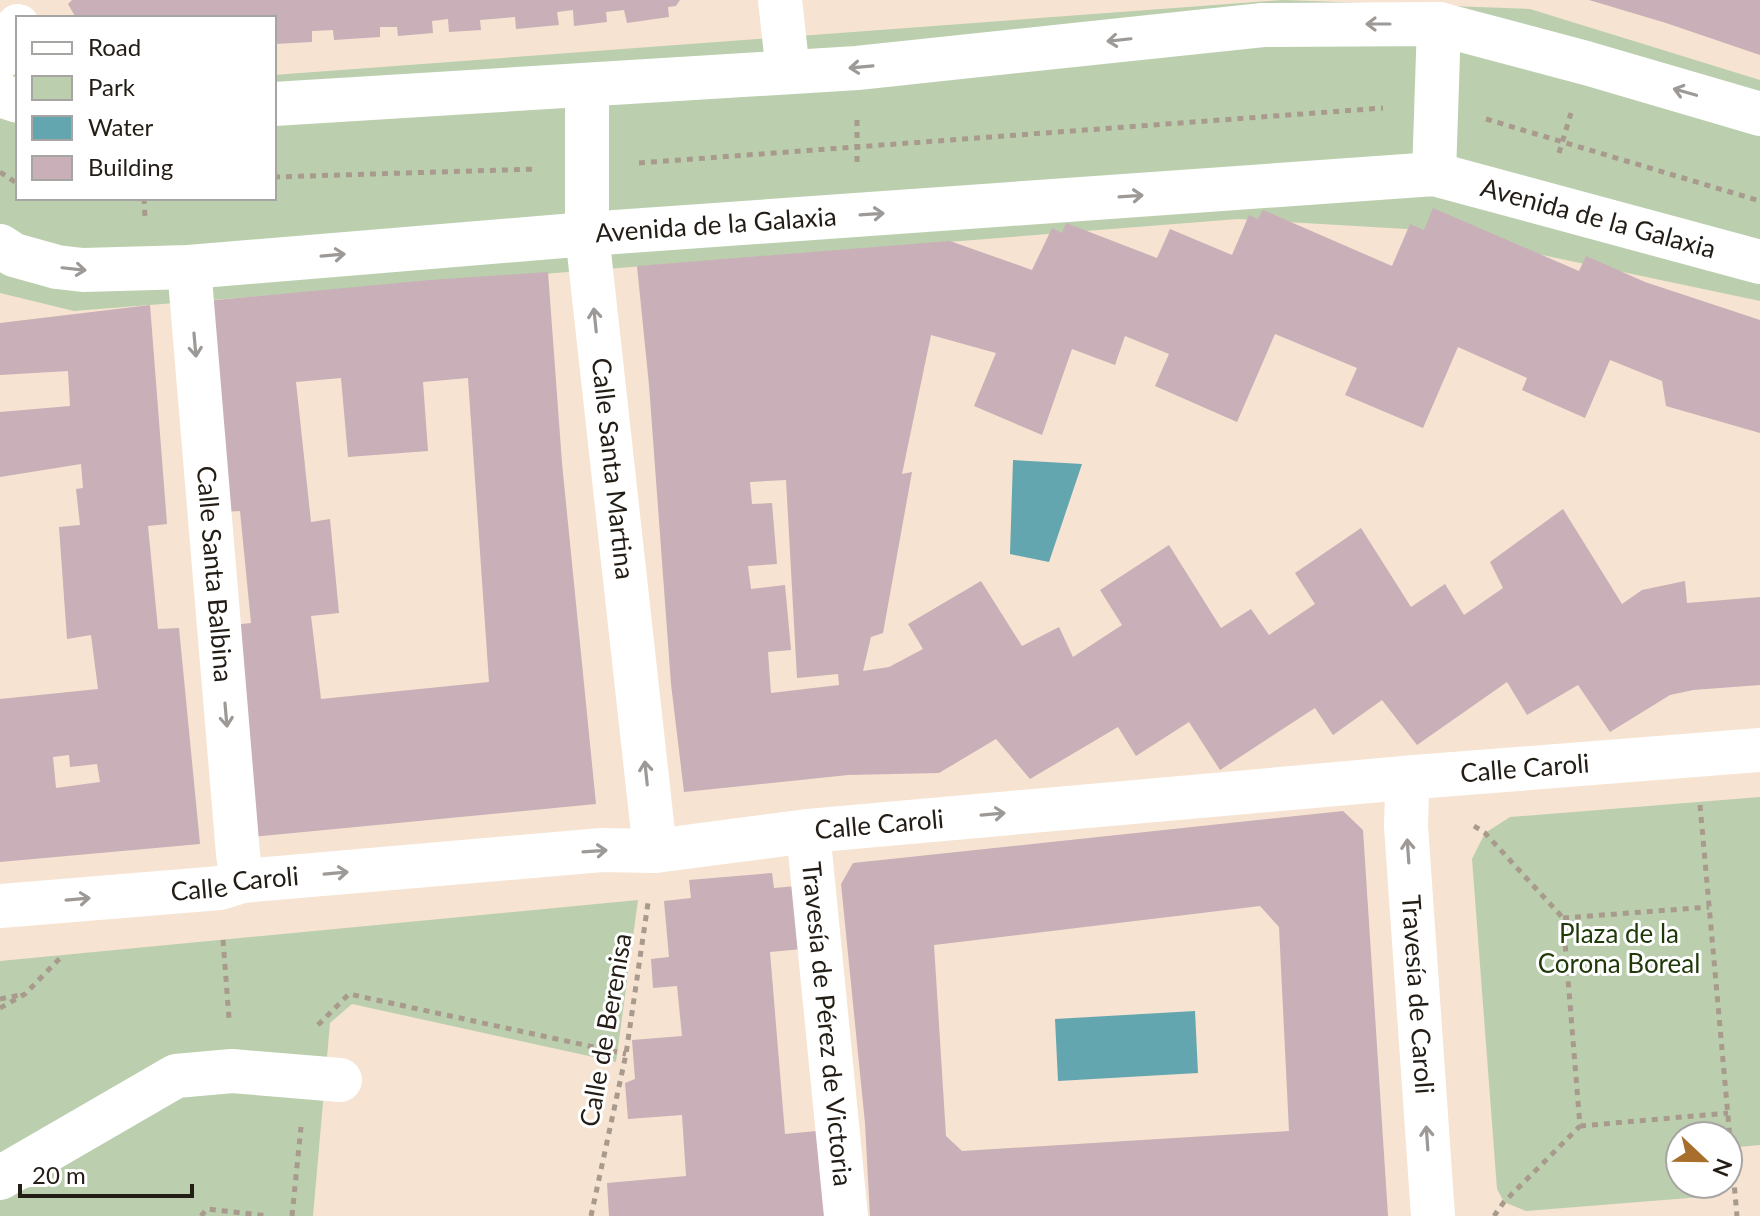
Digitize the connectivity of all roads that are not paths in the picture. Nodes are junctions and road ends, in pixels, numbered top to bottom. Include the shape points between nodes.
1 (780, 0) edge
2 (1439, 24) junction
3 (16, 30) edge
4 (0, 58) edge
5 (788, 72) junction
6 (587, 86) junction
7 (276, 104) edge
8 (1760, 114) edge
9 (1434, 174) junction
10 (587, 234) junction
11 (0, 246) edge
12 (1760, 262) edge
13 (189, 267) junction
14 (1760, 750) edge
15 (1415, 777) junction
16 (808, 831) junction
17 (655, 851) junction
18 (231, 885) junction
19 (0, 906) edge
20 (340, 1080) dead end
21 (0, 1178) edge
22 (846, 1216) edge
23 (1433, 1216) edge

1 - 5 street
2 -> 5 street via 1263,25
8 -> 2 street
2 - 9 street
3 - 4 street
5 - 6 street
6 - 7 street
6 - 10 street, Calle Santa Martina
10 -> 9 street, Avenida de la Galaxia
9 - 12 street, Avenida de la Galaxia
13 -> 10 street, Avenida de la Galaxia
17 -> 10 street, Calle Santa Martina
11 -> 13 street, Avenida de la Galaxia via 14,255 83,270
13 -> 18 street, Calle Santa Balbina via 238,854
14 - 15 street, Calle Caroli
16 -> 15 street, Calle Caroli
23 -> 15 street, Travesía de Caroli via 1406,826 1407,792
16 - 17 street, Calle Caroli
16 - 22 street, Travesía de Pérez de Victoria
18 -> 17 street, Calle Caroli via 602,850
19 -> 18 street, Calle Caroli
20 - 21 street via 232,1071 176,1076

